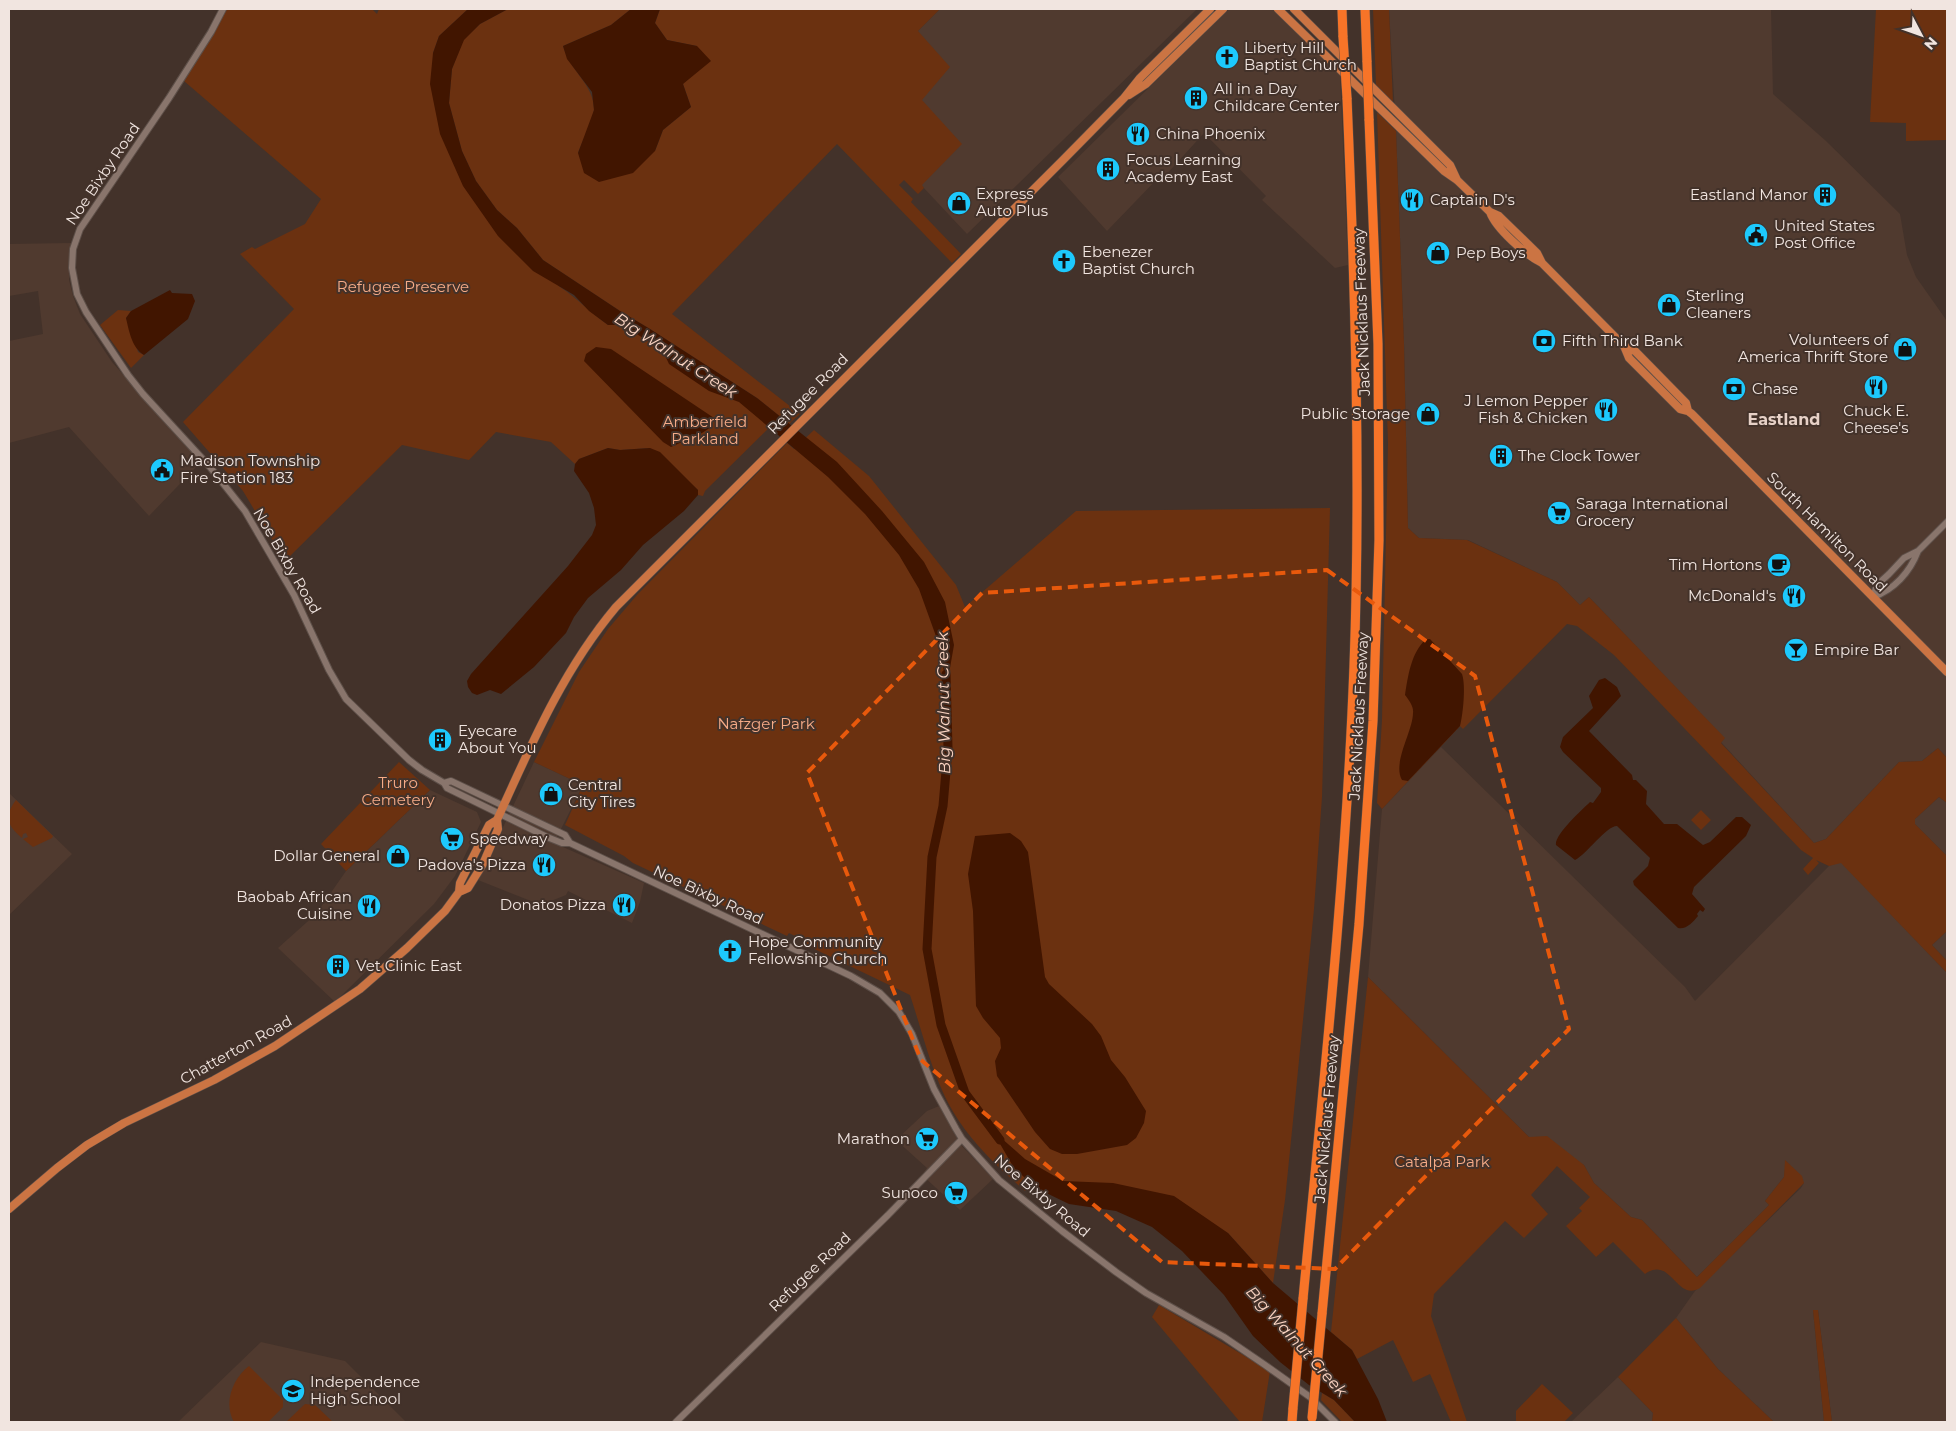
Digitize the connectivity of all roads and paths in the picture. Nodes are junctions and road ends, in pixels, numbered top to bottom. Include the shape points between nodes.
1 (223, 9) edge
2 (1210, 9) edge
3 (1224, 9) edge
4 (1278, 9) edge
5 (1294, 9) edge
6 (1342, 9) edge
7 (1365, 9) edge
8 (1124, 98) junction
9 (1457, 180) junction
10 (1947, 522) edge
11 (1918, 551) junction
12 (1873, 597) junction
13 (1947, 672) edge
14 (444, 783) junction
15 (504, 805) junction
16 (498, 817) junction
17 (570, 843) junction
18 (459, 892) junction
19 (962, 1139) junction
20 (9, 1209) edge
21 (1312, 1420) edge
22 (676, 1422) edge
23 (1292, 1422) edge
24 (1335, 1422) edge

1 - 14 street, Noe Bixby Road via 169,98 80,229 72,257 75,286 82,305 128,375 245,511 294,595 346,699 416,766
2 - 8 main road, Refugee Road
3 - 8 main road, Refugee Road via 1148,81
4 - 9 main road, South Hamilton Road via 1444,172
5 - 9 main road, South Hamilton Road via 1450,165
6 - 23 highway, Jack Nicklaus Freeway, bridge via 1357,424 1354,665 1342,872
7 - 21 highway, Jack Nicklaus Freeway, bridge via 1378,344 1379,540 1374,712 1360,924
8 - 15 main road, Refugee Road via 631,590 591,638 560,688
9 - 12 main road, South Hamilton Road via 1490,212 1493,221 1532,258 1542,263 1624,346 1628,358 1680,409 1688,411
10 - 11 street
11 - 12 street via 1904,558 1888,574 1877,586
11 - 12 street via 1912,566 1885,593
12 - 13 main road, South Hamilton Road
14 - 15 street, Noe Bixby Road via 451,781
14 - 16 street, Noe Bixby Road
15 - 16 main road, Refugee Road
15 - 17 street, Noe Bixby Road via 565,835
16 - 17 street, Noe Bixby Road via 561,843
16 - 18 main road, Chatterton Road via 489,825 460,883
16 - 18 main road, Chatterton Road via 498,829 483,864 468,888
17 - 19 street, Noe Bixby Road via 851,976 880,993 899,1012 909,1028 936,1094
18 - 20 main road, Chatterton Road via 396,959 330,1010 245,1064 138,1116 88,1145
19 - 22 street, Refugee Road
19 - 24 street, Noe Bixby Road via 999,1180 1082,1247 1136,1286 1265,1365 1310,1397

